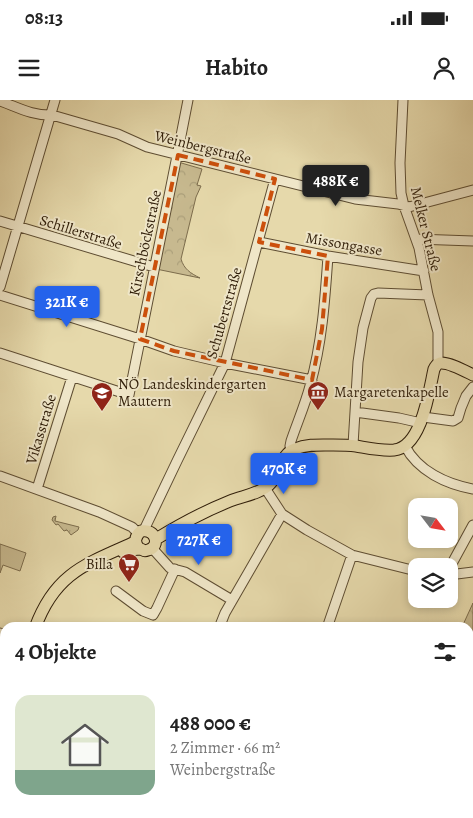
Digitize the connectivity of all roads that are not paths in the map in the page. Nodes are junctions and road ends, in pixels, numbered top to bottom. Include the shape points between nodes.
1 (55, 100) edge
2 (188, 100) edge
3 (402, 100) edge
4 (0, 101) edge
5 (52, 115) junction
6 (178, 155) junction
7 (275, 179) junction
8 (473, 190) edge
9 (404, 206) junction
10 (0, 221) edge
11 (18, 227) junction
12 (416, 239) junction
13 (473, 241) edge
14 (259, 242) junction
15 (328, 256) junction
16 (154, 267) junction
17 (424, 271) junction
18 (0, 287) edge
19 (0, 295) edge
20 (428, 295) junction
21 (140, 339) junction
22 (0, 353) edge
23 (225, 363) junction
24 (439, 364) junction
25 (473, 375) edge
26 (72, 377) junction
27 (312, 380) junction
28 (473, 387) edge
29 (355, 412) junction
30 (422, 420) junction
31 (353, 445) junction
32 (405, 446) junction
33 (292, 450) junction
34 (0, 476) edge
35 (265, 488) junction
36 (37, 489) junction
37 (473, 489) edge
38 (282, 514) junction
39 (473, 525) edge
40 (144, 540) junction
41 (352, 555) junction
42 (455, 558) edge
43 (408, 568) edge
44 (175, 569) junction
45 (473, 572) edge
46 (458, 574) edge
47 (116, 591) dead end
48 (232, 600) junction
49 (38, 622) edge
50 (222, 622) edge
51 (329, 622) edge

1 - 5 street
2 - 6 street, Kirschböckstraße
3 - 9 street, Melker Straße via 400,178
4 - 5 street, Weinbergstraße via 42,116
5 - 6 street, Weinbergstraße
5 - 11 street
6 - 7 street, Weinbergstraße
6 - 16 street, Kirschböckstraße
7 - 9 street, Weinbergstraße via 355,199
7 - 14 street, Schubertstraße
8 - 9 street, Weinbergstraße via 411,207
9 - 12 street, Melker Straße
10 - 11 street, Schillerstraße
11 - 16 street, Schillerstraße
11 - 18 street
12 - 13 street
12 - 17 street, Melker Straße
14 - 15 street, Missongasse
14 - 23 street, Schubertstraße
15 - 17 street, Missongasse
15 - 27 street via 322,329
16 - 21 street, Kirschböckstraße
17 - 20 street, Melker Straße
19 - 21 street
20 - 24 street, Melker Straße via 438,332
20 - 29 street via 378,293 371,298 358,362
21 - 23 street
21 - 26 street, Kirschböckstraße via 129,395
22 - 26 street
23 - 27 street
23 - 40 street, Schubertstraße via 177,461
24 - 25 main road via 457,367
24 - 30 main road via 434,369
26 - 36 street, Vikasstraße
27 - 33 street via 291,441
28 - 30 street via 456,420
29 - 30 street
29 - 31 street
30 - 32 main road
31 - 32 main road via 392,450
31 - 33 main road via 314,444
32 - 37 street via 414,459 436,477
33 - 35 main road
34 - 36 street
35 - 38 street
35 - 40 main road
36 - 40 street via 132,527
38 - 41 street
38 - 48 street
39 - 42 street
40 - 44 street via 170,568
40 - 49 main road via 99,558 63,581 46,602
41 - 43 street
41 - 51 street
44 - 47 street via 153,615
44 - 48 street
45 - 46 street
48 - 50 street

